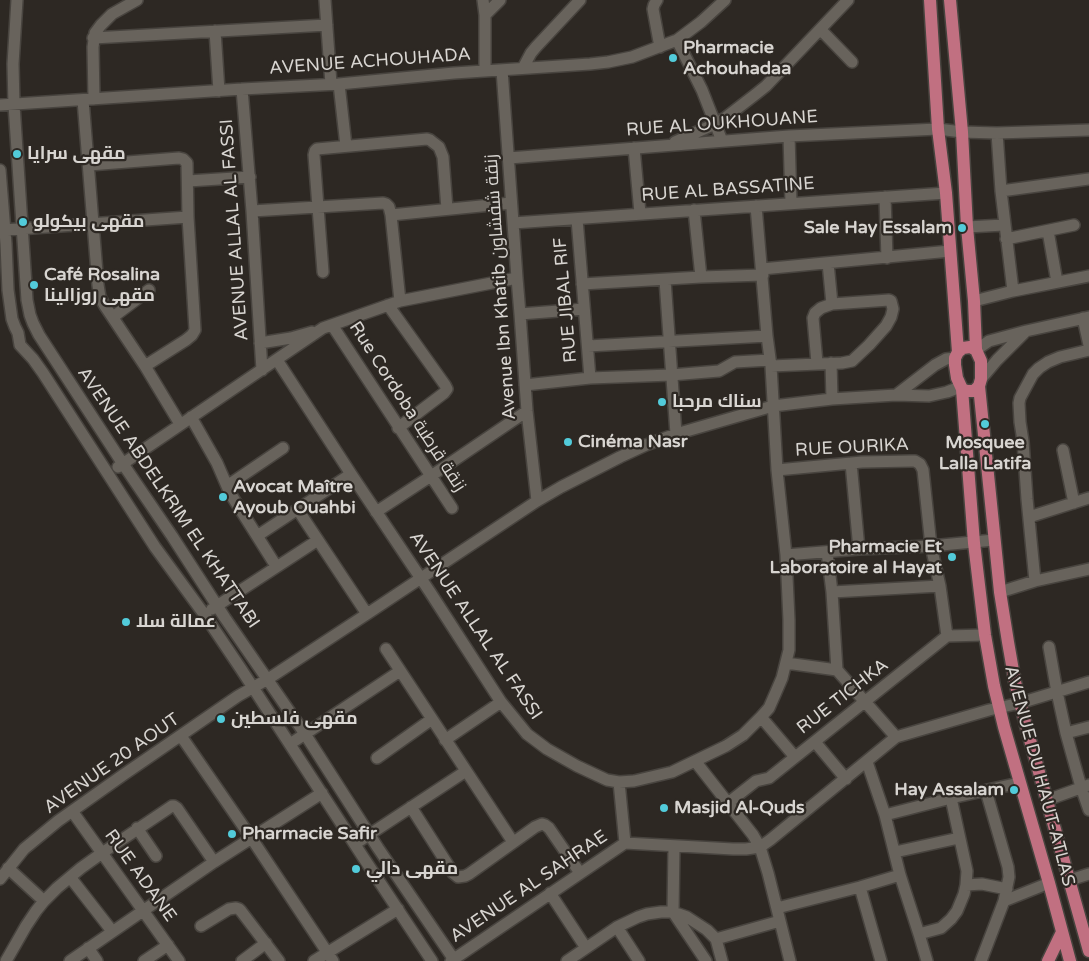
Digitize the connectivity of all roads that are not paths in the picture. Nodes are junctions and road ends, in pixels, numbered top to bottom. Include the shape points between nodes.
1 (17, 0) edge
2 (137, 0) edge
3 (326, 0) edge
4 (483, 0) edge
5 (500, 0) edge
6 (580, 0) edge
7 (657, 0) edge
8 (724, 0) edge
9 (848, 0) edge
10 (930, 0) edge
11 (950, 0) edge
12 (485, 15) junction
13 (327, 25) junction
14 (821, 30) junction
15 (215, 31) junction
16 (93, 38) junction
17 (677, 40) junction
18 (660, 47) junction
19 (852, 62) dead end
20 (523, 68) junction
21 (502, 70) junction
22 (485, 71) junction
23 (335, 84) junction
24 (242, 89) junction
25 (219, 90) junction
26 (89, 100) junction
27 (0, 105) edge
28 (14, 105) junction
29 (715, 124) junction
30 (938, 129) junction
31 (1089, 130) edge
32 (962, 132) junction
33 (997, 133) junction
34 (790, 136) junction
35 (722, 141) junction
36 (669, 145) junction
37 (346, 146) junction
38 (634, 148) junction
39 (509, 158) junction
40 (89, 165) junction
41 (0, 170) edge
42 (250, 177) junction
43 (1089, 179) edge
44 (188, 181) junction
45 (1001, 192) junction
46 (946, 193) junction
47 (885, 197) junction
48 (511, 203) junction
49 (792, 203) junction
50 (756, 206) junction
51 (318, 207) junction
52 (447, 209) junction
53 (694, 210) junction
54 (252, 211) junction
55 (640, 213) junction
56 (391, 215) junction
57 (188, 217) junction
58 (577, 219) junction
59 (93, 223) junction
60 (513, 223) junction
61 (1004, 225) junction
62 (1074, 225) dead end
63 (967, 227) junction
64 (23, 229) junction
65 (4, 230) junction
66 (1048, 231) junction
67 (1006, 239) junction
68 (950, 251) junction
69 (887, 258) junction
70 (828, 264) junction
71 (323, 272) dead end
72 (762, 272) junction
73 (1089, 276) edge
74 (701, 277) junction
75 (516, 278) junction
76 (665, 280) junction
77 (1058, 282) junction
78 (582, 284) junction
79 (149, 290) dead end
80 (1013, 291) junction
81 (400, 301) junction
82 (974, 301) junction
83 (832, 304) junction
84 (388, 305) junction
85 (584, 309) junction
86 (520, 314) junction
87 (113, 317) junction
88 (1086, 318) edge
89 (327, 327) junction
90 (1026, 331) junction
91 (767, 336) junction
92 (669, 342) junction
93 (260, 343) junction
94 (1089, 345) edge
95 (588, 346) junction
96 (976, 350) junction
97 (1089, 350) edge
98 (957, 355) junction
99 (277, 360) junction
100 (770, 363) junction
101 (816, 363) junction
102 (831, 363) junction
103 (145, 366) junction
104 (262, 370) junction
105 (671, 375) junction
106 (590, 378) junction
107 (980, 382) junction
108 (525, 385) junction
109 (961, 388) junction
110 (896, 395) junction
111 (832, 399) junction
112 (772, 406) junction
113 (527, 411) junction
114 (191, 417) junction
115 (180, 424) junction
116 (398, 428) junction
117 (676, 434) junction
118 (283, 448) dead end
119 (1063, 450) dead end
120 (851, 463) junction
121 (122, 464) junction
122 (777, 470) junction
123 (108, 473) junction
124 (351, 474) junction
125 (431, 476) junction
126 (227, 486) junction
127 (1089, 498) edge
128 (538, 501) junction
129 (1074, 503) junction
130 (452, 508) dead end
131 (298, 510) junction
132 (376, 512) junction
133 (1029, 517) junction
134 (258, 536) junction
135 (318, 540) junction
136 (994, 540) junction
137 (974, 542) junction
138 (931, 546) junction
139 (859, 549) junction
140 (827, 552) junction
141 (786, 555) junction
142 (276, 566) junction
143 (1089, 569) edge
144 (420, 578) junction
145 (1035, 581) junction
146 (940, 586) junction
147 (832, 592) junction
148 (1000, 592) junction
149 (217, 606) junction
150 (204, 614) junction
151 (367, 614) junction
152 (985, 635) junction
153 (947, 636) junction
154 (1049, 647) dead end
155 (386, 649) dead end
156 (786, 662) junction
157 (837, 670) junction
158 (400, 671) junction
159 (268, 679) junction
160 (1089, 682) edge
161 (253, 688) junction
162 (1057, 692) junction
163 (501, 702) junction
164 (866, 702) junction
165 (1020, 703) junction
166 (999, 708) junction
167 (762, 717) junction
168 (432, 719) junction
169 (1089, 727) edge
170 (1066, 733) junction
171 (305, 734) junction
172 (181, 736) junction
173 (896, 738) junction
174 (446, 740) junction
175 (815, 742) junction
176 (290, 744) junction
177 (795, 757) junction
178 (377, 758) dead end
179 (695, 761) junction
180 (867, 762) junction
181 (466, 771) junction
182 (846, 779) junction
183 (619, 782) junction
184 (1020, 783) junction
185 (1085, 786) edge
186 (986, 790) junction
187 (322, 793) junction
188 (951, 798) junction
189 (1047, 800) junction
190 (728, 803) junction
191 (411, 807) junction
192 (1089, 810) edge
193 (72, 811) junction
194 (885, 815) junction
195 (137, 828) junction
196 (370, 834) junction
197 (959, 838) junction
198 (252, 839) junction
199 (513, 842) junction
200 (625, 843) junction
201 (355, 844) junction
202 (674, 846) junction
203 (760, 847) junction
204 (895, 852) junction
205 (102, 853) junction
206 (156, 856) dead end
207 (214, 862) junction
208 (8, 868) junction
209 (580, 873) junction
210 (1089, 874) edge
211 (900, 875) junction
212 (70, 877) junction
213 (0, 879) edge
214 (1070, 880) junction
215 (1049, 883) junction
216 (966, 884) junction
217 (860, 887) junction
218 (550, 894) junction
219 (1005, 895) junction
220 (44, 901) junction
221 (777, 908) junction
222 (398, 909) junction
223 (1078, 909) junction
224 (144, 911) junction
225 (673, 912) junction
226 (1089, 920) edge
227 (780, 921) junction
228 (201, 926) dead end
229 (617, 927) junction
230 (112, 931) junction
231 (1062, 932) junction
232 (919, 934) junction
233 (716, 939) junction
234 (266, 944) junction
235 (168, 945) junction
236 (88, 948) junction
237 (586, 948) junction
238 (1089, 951) edge
239 (331, 957) edge
240 (453, 960) edge
241 (6, 961) edge
242 (70, 961) edge
243 (97, 961) edge
244 (144, 961) edge
245 (179, 961) edge
246 (242, 961) edge
247 (279, 961) edge
248 (314, 961) edge
249 (432, 961) edge
250 (567, 961) edge
251 (639, 961) edge
252 (706, 961) edge
253 (722, 961) edge
254 (790, 961) edge
255 (881, 961) edge
256 (926, 961) edge
257 (981, 961) edge
258 (1048, 961) edge
259 (1070, 961) edge

1 - 28 street, AVENUE ABDELKRIM EL KHATTABI
2 - 16 street via 106,19
3 - 13 street
4 - 12 street
5 - 12 street
6 - 20 street via 536,47
7 - 18 street via 653,9
8 - 17 street, AVENUE ACHOUHADA
9 - 14 street
10 - 30 main road
11 - 32 main road
12 - 22 street
13 - 15 street
13 - 23 street
14 - 19 street
14 - 29 street via 766,86
15 - 16 street
15 - 25 street
16 - 26 street
17 - 18 street, AVENUE ACHOUHADA
17 - 29 street
18 - 20 street, AVENUE ACHOUHADA via 608,62
20 - 21 street, AVENUE ACHOUHADA
21 - 22 street, AVENUE ACHOUHADA
21 - 39 street, Avenue Ibn Khatib زنقة شفشاون
22 - 23 street, AVENUE ACHOUHADA
23 - 24 street, AVENUE ACHOUHADA
23 - 37 street
24 - 25 street, AVENUE ACHOUHADA
24 - 42 street, AVENUE ALLAL AL FASSI
25 - 26 street, AVENUE ACHOUHADA
26 - 28 street, AVENUE ACHOUHADA
26 - 40 street
27 - 28 street, AVENUE ACHOUHADA
28 - 64 street, AVENUE ABDELKRIM EL KHATTABI
29 - 35 street
29 - 36 street
30 - 32 street, RUE AL OUKHOUANE
30 - 34 street, RUE AL OUKHOUANE
30 - 46 main road
31 - 33 street, RUE AL OUKHOUANE
32 - 33 street, RUE AL OUKHOUANE
32 - 63 main road
33 - 45 street
34 - 35 street, RUE AL OUKHOUANE
34 - 49 street
35 - 36 street, RUE AL OUKHOUANE
36 - 38 street, RUE AL OUKHOUANE
37 - 51 street via 315,151
37 - 52 street via 426,139 433,142 443,157
38 - 39 street, RUE AL OUKHOUANE
38 - 55 street
39 - 48 street, Avenue Ibn Khatib زنقة شفشاون
40 - 44 street via 179,158 187,163
40 - 59 street
41 - 65 street, AVENUE ABDELKRIM EL KHATTABI
42 - 44 street
42 - 54 street, AVENUE ALLAL AL FASSI
43 - 45 street
44 - 57 street
45 - 61 street
46 - 47 street, RUE AL BASSATINE
46 - 68 main road
47 - 49 street, RUE AL BASSATINE
47 - 69 street
48 - 52 street
48 - 60 street, Avenue Ibn Khatib زنقة شفشاون
49 - 50 street, RUE AL BASSATINE
50 - 53 street, RUE AL BASSATINE
50 - 72 street, AVENUE ALLAL AL FASSI
51 - 54 street
51 - 56 street via 383,203
51 - 71 street
52 - 56 street
53 - 55 street, RUE AL BASSATINE
53 - 74 street
54 - 93 street, AVENUE ALLAL AL FASSI
55 - 58 street, RUE AL BASSATINE
56 - 81 street
57 - 59 street
57 - 103 street via 194,332
58 - 60 street, RUE AL BASSATINE
58 - 78 street, RUE JIBAL RIF
59 - 64 street
59 - 87 street via 99,294
60 - 75 street, Avenue Ibn Khatib زنقة شفشاون
61 - 63 street
61 - 67 street
62 - 66 street
63 - 82 main road
64 - 65 street
64 - 121 street, AVENUE ABDELKRIM EL KHATTABI via 30,316
65 - 123 street, AVENUE ABDELKRIM EL KHATTABI via 12,319 20,345 43,373
66 - 67 street
66 - 77 street
67 - 80 street
68 - 69 street
68 - 98 main road
69 - 70 street
70 - 72 street
70 - 83 street
72 - 74 street
72 - 91 street, AVENUE ALLAL AL FASSI
73 - 77 street
74 - 76 street
75 - 81 street
75 - 86 street, Avenue Ibn Khatib زنقة شفشاون
76 - 78 street
76 - 92 street
77 - 80 street
78 - 85 street, RUE JIBAL RIF
79 - 87 street
80 - 82 street
81 - 84 street
82 - 96 main road
83 - 101 street via 820,308 814,315
83 - 102 street via 889,300 893,309 886,326 856,357 847,363
84 - 89 street
84 - 116 street via 447,389
85 - 86 street
85 - 95 street, RUE JIBAL RIF
86 - 108 street, Avenue Ibn Khatib زنقة شفشاون
87 - 103 street
88 - 90 street
88 - 94 street
89 - 93 street
89 - 99 street
89 - 116 street, Rue Cordoba زنقة قرطبة
90 - 96 street via 989,341
90 - 107 street
91 - 92 street
91 - 100 street, AVENUE ALLAL AL FASSI
92 - 95 street
92 - 105 street
93 - 104 street, AVENUE ALLAL AL FASSI
95 - 106 street, RUE JIBAL RIF
96 - 98 main road via 963,348
96 - 107 main road via 981,361
97 - 133 street via 1060,357 1039,368 1020,398
98 - 109 main road via 956,372
98 - 110 street via 935,365
99 - 104 street
99 - 124 street, AVENUE ALLAL AL FASSI
100 - 101 street
100 - 105 street via 735,362 719,371
100 - 112 street, AVENUE ALLAL AL FASSI
101 - 102 street
102 - 111 street
103 - 115 street
104 - 114 street
105 - 106 street
105 - 117 street
106 - 108 street
107 - 109 main road via 974,390
107 - 136 main road, AVENUE DU HAUT-ATLAS
108 - 113 street, Avenue Ibn Khatib زنقة شفشاون
109 - 110 street, AVENUE 20 AOUT via 929,396
109 - 137 main road, AVENUE DU HAUT-ATLAS
110 - 111 street, AVENUE 20 AOUT
111 - 112 street, AVENUE 20 AOUT
112 - 117 street, AVENUE 20 AOUT
112 - 122 street, AVENUE ALLAL AL FASSI
113 - 125 street
113 - 128 street, Avenue Ibn Khatib زنقة شفشاون
114 - 115 street
114 - 126 street
115 - 121 street
116 - 125 street, Rue Cordoba زنقة قرطبة
117 - 128 street, AVENUE 20 AOUT via 620,456
118 - 126 street
119 - 129 street
120 - 122 street, RUE OURIKA
120 - 138 street, RUE OURIKA via 915,461 920,464 924,470
120 - 139 street
121 - 123 street
121 - 149 street, AVENUE ABDELKRIM EL KHATTABI
122 - 141 street, AVENUE ALLAL AL FASSI
123 - 150 street, AVENUE ABDELKRIM EL KHATTABI
124 - 131 street
124 - 132 street, AVENUE ALLAL AL FASSI
125 - 130 street, Rue Cordoba زنقة قرطبة
125 - 132 street
126 - 134 street
127 - 129 street
128 - 144 street, AVENUE 20 AOUT
129 - 133 street
131 - 134 street
131 - 135 street
132 - 144 street, AVENUE ALLAL AL FASSI
133 - 145 street
134 - 142 street
135 - 142 street
135 - 151 street
136 - 137 street
136 - 148 main road, AVENUE DU HAUT-ATLAS
137 - 138 street
137 - 152 main road, AVENUE DU HAUT-ATLAS
138 - 139 street
138 - 146 street
139 - 140 street
140 - 141 street
140 - 147 street
141 - 156 street, AVENUE ALLAL AL FASSI via 789,620
142 - 149 street
143 - 145 street
144 - 151 street, AVENUE 20 AOUT
144 - 163 street, AVENUE ALLAL AL FASSI
145 - 148 street
146 - 147 street
146 - 153 street
147 - 157 street
148 - 165 main road, AVENUE DU HAUT-ATLAS
149 - 150 street
149 - 159 street, AVENUE ABDELKRIM EL KHATTABI
150 - 161 street, AVENUE ABDELKRIM EL KHATTABI
151 - 159 street, AVENUE 20 AOUT
152 - 153 street
152 - 166 main road, AVENUE DU HAUT-ATLAS
153 - 164 street, RUE TICHKA
154 - 162 street
155 - 158 street
156 - 157 street
156 - 167 street, AVENUE ALLAL AL FASSI via 773,701
157 - 164 street
158 - 168 street
158 - 171 street
159 - 161 street, AVENUE 20 AOUT
159 - 171 street, AVENUE ABDELKRIM EL KHATTABI
160 - 162 street
161 - 172 street, AVENUE 20 AOUT
161 - 176 street, AVENUE ABDELKRIM EL KHATTABI
162 - 165 street
162 - 170 street
163 - 174 street
163 - 183 street, AVENUE ALLAL AL FASSI via 536,742 599,777
164 - 173 street
164 - 175 street, RUE TICHKA
165 - 166 street
165 - 189 main road, AVENUE DU HAUT-ATLAS
166 - 173 street
166 - 184 main road, AVENUE DU HAUT-ATLAS
167 - 177 street
167 - 179 street, AVENUE ALLAL AL FASSI via 736,740
168 - 174 street
168 - 178 street
169 - 170 street
170 - 185 street
171 - 176 street
171 - 196 street, AVENUE ABDELKRIM EL KHATTABI
172 - 193 street, AVENUE 20 AOUT
172 - 198 street
173 - 180 street
174 - 181 street
175 - 177 street, RUE TICHKA
175 - 182 street
176 - 187 street, AVENUE ABDELKRIM EL KHATTABI
177 - 190 street, RUE TICHKA via 769,778 756,781
179 - 183 street, AVENUE ALLAL AL FASSI via 672,772
179 - 190 street
180 - 182 street
180 - 194 street
181 - 191 street
181 - 199 street
182 - 203 street
183 - 200 street
184 - 186 street
184 - 215 main road, AVENUE DU HAUT-ATLAS
185 - 189 street
185 - 192 street
186 - 188 street
186 - 219 street via 1010,878
187 - 198 street
187 - 201 street, AVENUE ABDELKRIM EL KHATTABI
188 - 194 street
188 - 197 street
189 - 214 main road, AVENUE DU HAUT-ATLAS
190 - 203 street
191 - 196 street
191 - 199 street via 453,873 460,877
193 - 205 street, RUE ADANE
193 - 208 street, AVENUE 20 AOUT via 24,849
194 - 204 street
195 - 205 street
195 - 206 street
195 - 207 street via 174,806
196 - 201 street
196 - 240 street, AVENUE ABDELKRIM EL KHATTABI
197 - 204 street
197 - 216 street via 967,871
198 - 207 street
198 - 239 street
199 - 209 street via 535,827 545,825
200 - 202 street, AVENUE AL SAHRAE
200 - 209 street, AVENUE AL SAHRAE
201 - 222 street, AVENUE ABDELKRIM EL KHATTABI
202 - 203 street, AVENUE AL SAHRAE
202 - 225 street
203 - 221 street
204 - 211 street
205 - 212 street
205 - 224 street, RUE ADANE
207 - 224 street
208 - 213 street, AVENUE 20 AOUT
208 - 220 street
209 - 218 street, AVENUE AL SAHRAE
210 - 214 street
211 - 217 street
211 - 232 street
212 - 220 street
212 - 230 street
214 - 223 main road, AVENUE DU HAUT-ATLAS
215 - 219 street
215 - 231 main road, AVENUE DU HAUT-ATLAS
216 - 219 street via 982,884
216 - 232 street via 951,919 940,928
217 - 221 street
217 - 255 street
218 - 237 street
218 - 240 street, AVENUE AL SAHRAE
219 - 257 street
220 - 241 street
221 - 227 street
222 - 239 street
222 - 249 street, AVENUE ABDELKRIM EL KHATTABI
223 - 226 main road
223 - 238 main road, AVENUE DU HAUT-ATLAS
224 - 230 street
224 - 235 street, RUE ADANE
225 - 229 street via 647,914
225 - 233 street via 694,921
225 - 252 street
227 - 233 street
227 - 254 street
228 - 234 street, RUE ADANE via 236,908 242,911
229 - 237 street
229 - 251 street
230 - 236 street
231 - 258 main road
231 - 259 main road, AVENUE DU HAUT-ATLAS
232 - 256 street
233 - 253 street
234 - 246 street
234 - 247 street, RUE ADANE
235 - 244 street
235 - 245 street, RUE ADANE
236 - 242 street
236 - 243 street
237 - 250 street
239 - 248 street

